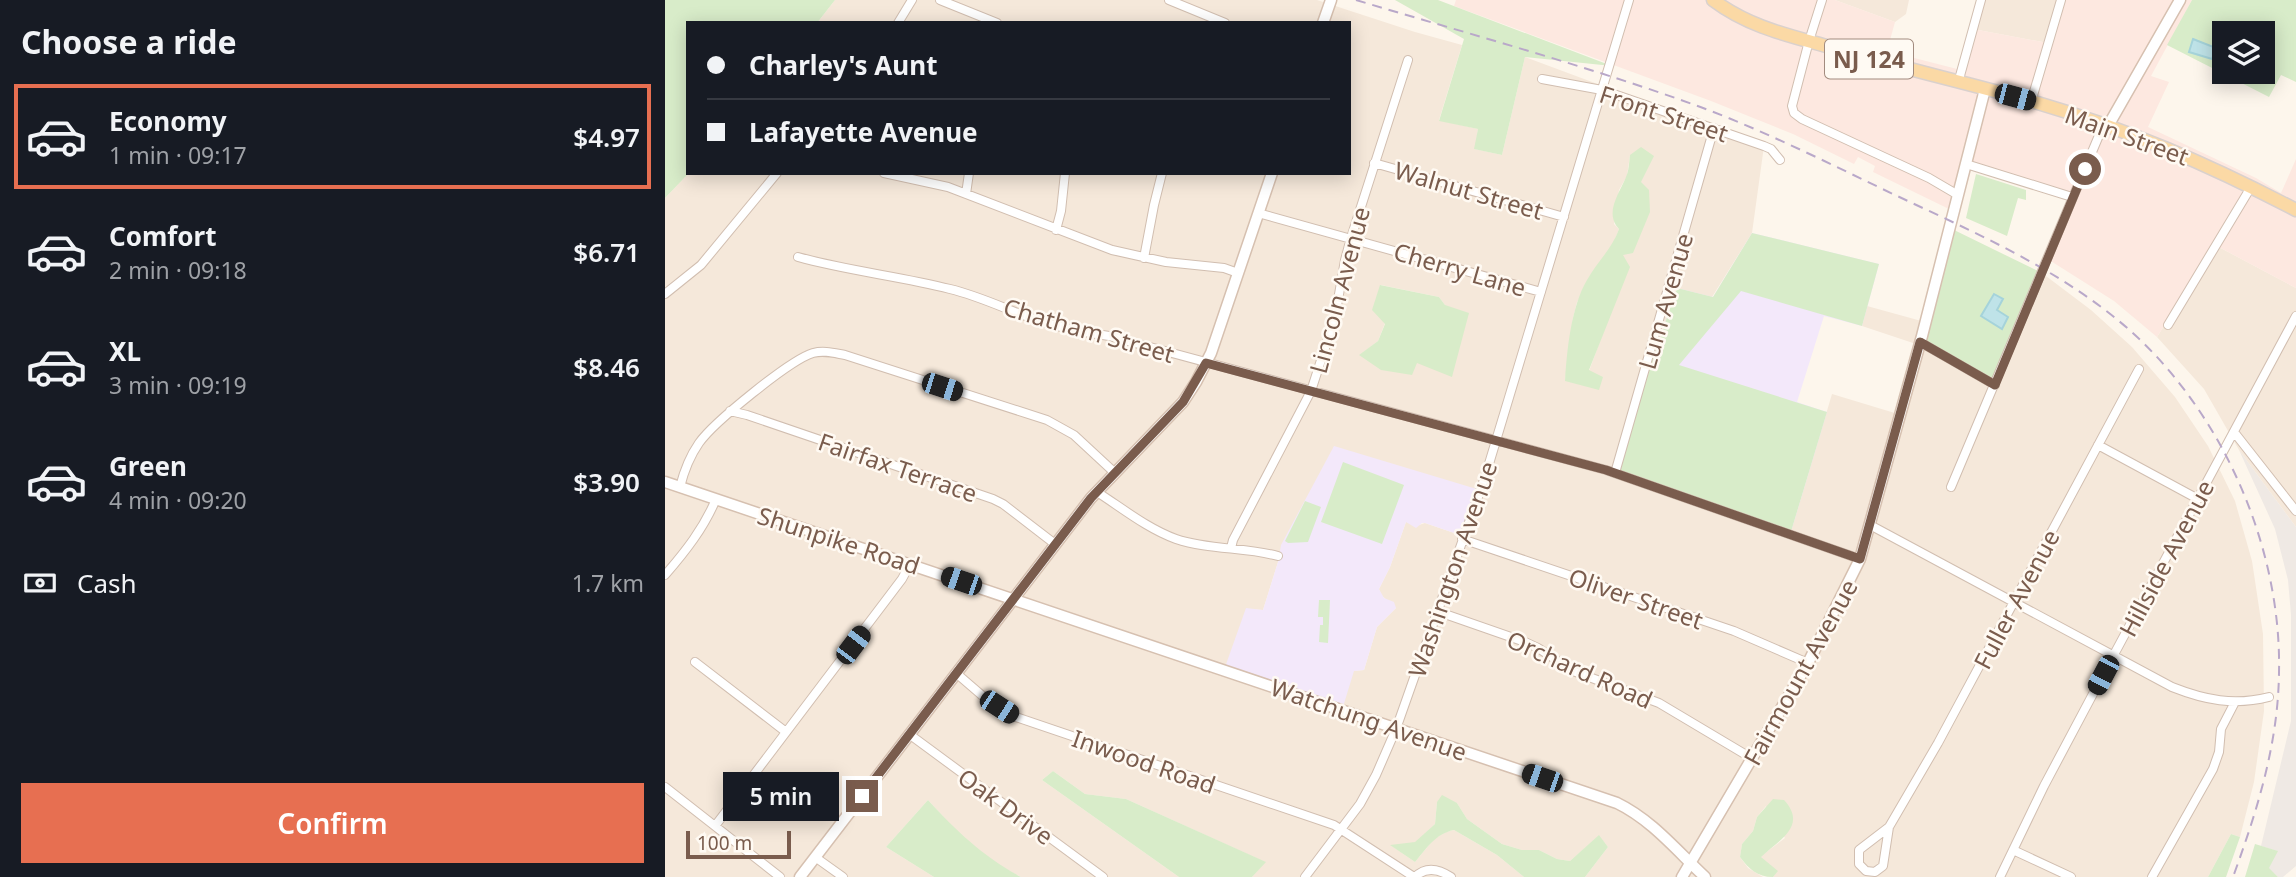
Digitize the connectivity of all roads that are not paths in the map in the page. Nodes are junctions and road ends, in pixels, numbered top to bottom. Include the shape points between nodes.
1 (912, 0) edge
2 (940, 0) edge
3 (1169, 0) edge
4 (1331, 0) edge
5 (1629, 0) edge
6 (1713, 0) edge
7 (1822, 0) edge
8 (1981, 0) edge
9 (2061, 0) edge
10 (2180, 0) edge
11 (899, 21) edge
12 (992, 21) edge
13 (1220, 21) edge
14 (1324, 21) edge
15 (1809, 41) junction
16 (1408, 60) dead end
17 (1542, 79) dead end
18 (1958, 83) junction
19 (1985, 89) junction
20 (1602, 90) junction
21 (2031, 102) junction
22 (2108, 126) junction
23 (1714, 128) junction
24 (1780, 160) dead end
25 (1374, 163) junction
26 (1966, 164) junction
27 (775, 175) edge
28 (894, 175) edge
29 (969, 175) edge
30 (1065, 175) edge
31 (1161, 175) edge
32 (1271, 175) edge
33 (2251, 187) junction
34 (966, 194) junction
35 (1958, 195) junction
36 (2073, 197) junction
37 (2296, 210) edge
38 (1258, 213) junction
39 (1564, 216) junction
40 (1056, 230) junction
41 (1351, 238) junction
42 (798, 257) dead end
43 (1144, 258) junction
44 (1238, 273) junction
45 (1541, 292) junction
46 (665, 294) edge
47 (2296, 316) edge
48 (2168, 325) dead end
49 (1920, 342) junction
50 (1206, 363) junction
51 (2139, 369) dead end
52 (1995, 385) junction
53 (1311, 391) junction
54 (730, 411) junction
55 (2234, 432) junction
56 (1496, 440) junction
57 (2098, 445) junction
58 (1115, 473) junction
59 (1615, 473) junction
60 (665, 482) edge
61 (1951, 486) dead end
62 (680, 487) junction
63 (1097, 492) junction
64 (716, 499) junction
65 (2198, 499) junction
66 (2296, 512) edge
67 (1870, 525) junction
68 (1462, 539) junction
69 (1055, 544) junction
70 (1231, 548) junction
71 (1278, 556) dead end
72 (1860, 559) junction
73 (910, 564) junction
74 (665, 575) edge
75 (1013, 598) junction
76 (2014, 603) junction
77 (1439, 612) junction
78 (2113, 656) junction
79 (695, 662) dead end
80 (1808, 663) junction
81 (956, 673) junction
82 (2269, 697) dead end
83 (2235, 702) junction
84 (1396, 729) junction
85 (786, 732) junction
86 (909, 734) junction
87 (1753, 759) junction
88 (665, 787) edge
89 (715, 826) junction
90 (1889, 827) junction
91 (1342, 830) junction
92 (2013, 850) junction
93 (815, 857) junction
94 (1690, 863) junction
95 (780, 877) edge
96 (800, 877) edge
97 (843, 877) edge
98 (1103, 877) edge
99 (1305, 877) edge
100 (1414, 877) edge
101 (1451, 877) edge
102 (1682, 877) edge
103 (1705, 877) edge
104 (2000, 877) edge
105 (2071, 877) edge
106 (2152, 877) edge

1 - 11 street
2 - 12 street
3 - 13 street
4 - 14 main road
5 - 20 street, Washington Avenue
6 - 15 main road, Main Street / NJ 124 via 1742,20
7 - 15 street
8 - 18 street
9 - 21 street
10 - 22 main road
15 - 18 main road, Main Street / NJ 124
15 - 35 street via 1794,113
16 - 25 street, Lincoln Avenue
17 - 20 street, Front Street
18 - 19 main road, Main Street / NJ 124
19 - 21 main road, Main Street / NJ 124
19 - 26 main road, Fairmount Avenue
20 - 23 street, Front Street
20 - 39 street, Washington Avenue
21 - 22 main road, Main Street / NJ 124
22 - 33 main road, Main Street / NJ 124
22 - 36 street via 2100,133
23 - 24 street, Front Street via 1771,149
23 - 59 street, Lum Avenue
25 - 39 street, Walnut Street
25 - 41 street, Lincoln Avenue
26 - 35 main road, Fairmount Avenue
26 - 36 street
27 - 46 street via 701,265
28 - 34 street
29 - 34 street
30 - 40 street
31 - 43 street
32 - 38 main road
33 - 37 main road, Main Street / NJ 124
33 - 48 street
34 - 40 street
35 - 49 main road, Fairmount Avenue
36 - 52 street
38 - 41 street, Cherry Lane
38 - 44 main road
39 - 45 street, Washington Avenue
40 - 43 street
41 - 45 street, Cherry Lane
41 - 53 street, Lincoln Avenue via 1335,317
42 - 50 street, Chatham Street via 951,289 1030,318
43 - 44 street
44 - 50 main road
45 - 56 street, Washington Avenue
47 - 55 street, Hillside Avenue
49 - 52 street
49 - 67 main road, Fairmount Avenue
50 - 53 street, Chatham Street
50 - 58 main road via 1183,402
51 - 57 street, Fuller Avenue
52 - 61 street
53 - 56 street, Chatham Street
53 - 70 street, Lincoln Avenue
54 - 58 street via 799,360 813,353 832,352 1047,420 1074,435
54 - 62 street via 694,451
54 - 69 street, Fairfax Terrace via 992,499
55 - 65 street, Hillside Avenue
55 - 66 street
56 - 59 street, Chatham Street
56 - 68 street, Washington Avenue
57 - 65 street
57 - 76 street, Fuller Avenue
58 - 63 main road
59 - 72 street, Chatham Street
60 - 62 main road, Shunpike Road
62 - 64 main road, Shunpike Road
63 - 69 main road
63 - 70 street via 1176,538
64 - 73 main road, Shunpike Road
64 - 74 street via 697,534
65 - 78 street, Hillside Avenue
67 - 72 main road, Fairmount Avenue
67 - 76 street
68 - 77 street, Washington Avenue
68 - 80 street, Oliver Street via 1734,631
69 - 75 main road
70 - 71 street
72 - 80 main road, Fairmount Avenue
73 - 75 main road, Shunpike Road
73 - 85 street
75 - 81 main road
75 - 84 main road, Watchung Avenue
76 - 78 street
76 - 90 street, Fuller Avenue
77 - 84 street, Washington Avenue
77 - 87 street, Orchard Road via 1525,642 1573,671 1659,704
78 - 83 street via 2189,694
78 - 92 street, Hillside Avenue
79 - 85 street
80 - 87 main road, Fairmount Avenue
81 - 86 main road
81 - 91 street, Inwood Road via 1013,716
82 - 83 street
83 - 106 street via 2221,729 2213,769
84 - 91 street, Washington Avenue via 1376,775
84 - 94 main road, Watchung Avenue via 1617,803 1640,816
85 - 89 street
86 - 93 main road
86 - 98 street, Oak Drive
87 - 94 main road, Fairmount Avenue
88 - 89 street
89 - 95 street
90 - 90 street, Fuller Avenue via 1859,850 1859,864 1866,870 1875,872 1882,866
91 - 99 street, Washington Avenue
91 - 100 street, Inwood Road
92 - 104 street, Hillside Avenue
92 - 105 street
93 - 96 main road
93 - 97 street
94 - 102 main road, Fairmount Avenue
94 - 103 main road, Watchung Avenue
100 - 101 street via 1431,869

